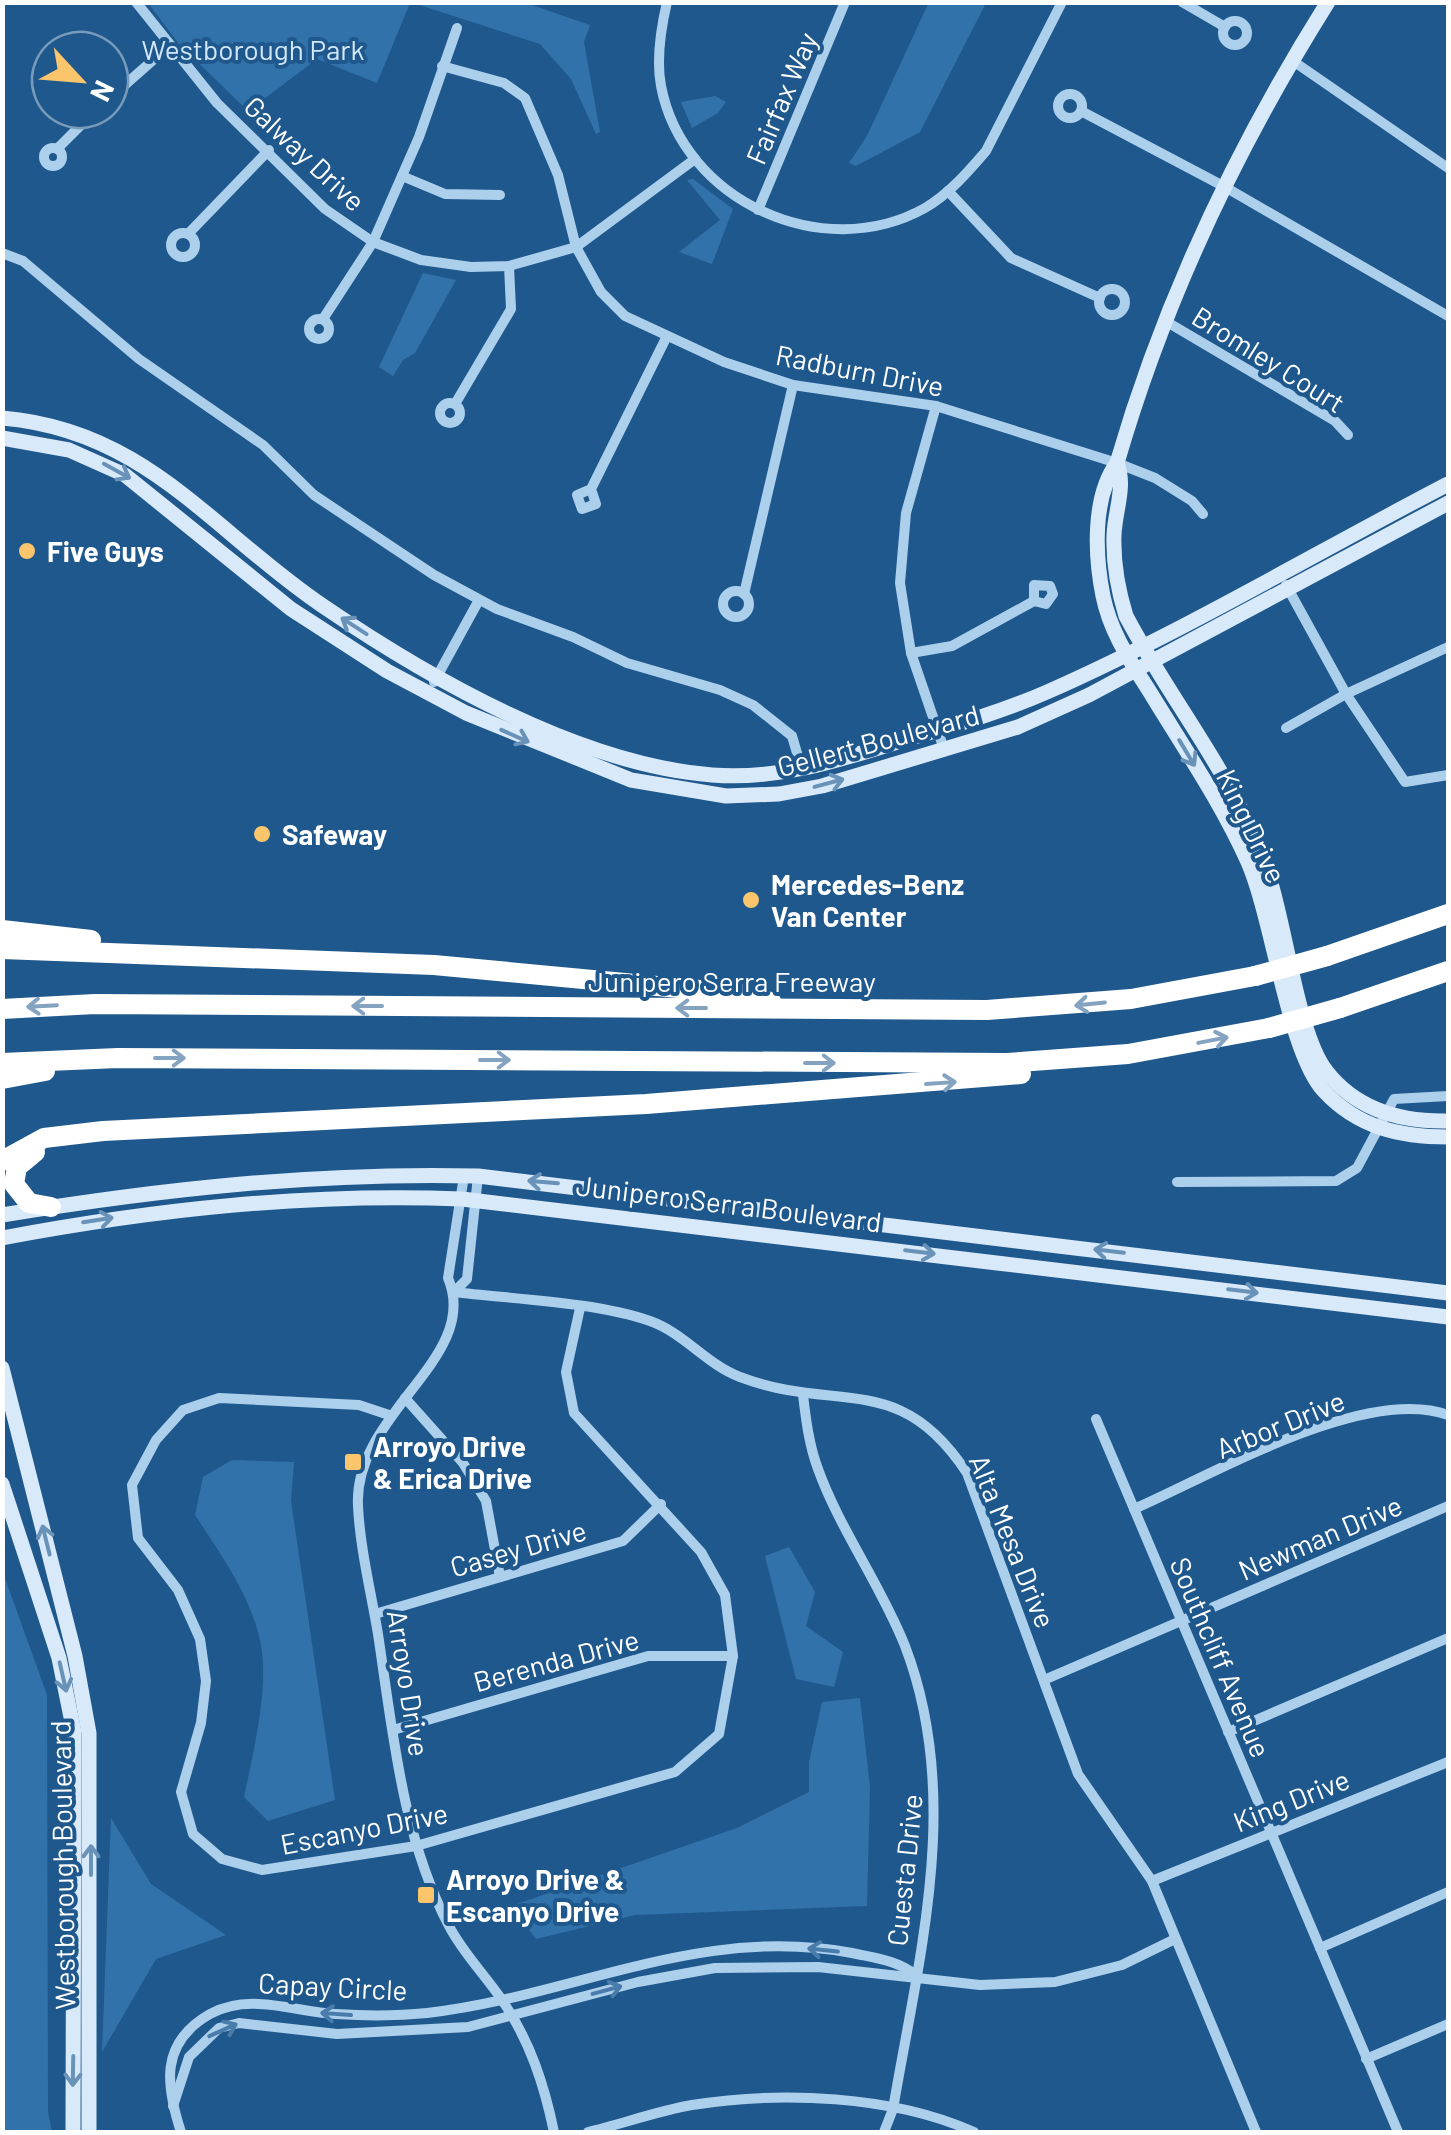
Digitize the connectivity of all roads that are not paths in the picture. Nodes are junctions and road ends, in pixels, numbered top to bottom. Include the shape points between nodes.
1 (136, 2) edge
2 (667, 2) edge
3 (844, 2) edge
4 (1062, 2) edge
5 (1182, 2) edge
6 (1328, 2) edge
7 (1225, 27) dead end
8 (457, 28) dead end
9 (169, 46) junction
10 (1293, 61) junction
11 (442, 66) junction
12 (130, 80) edge
13 (1081, 111) dead end
14 (77, 130) edge
15 (58, 149) dead end
16 (269, 150) junction
17 (695, 159) junction
18 (1448, 168) edge
19 (402, 176) junction
20 (1225, 187) junction
21 (948, 191) junction
22 (500, 195) dead end
23 (758, 210) junction
24 (188, 234) dead end
25 (373, 242) junction
26 (576, 247) junction
27 (2, 253) edge
28 (509, 266) junction
29 (1100, 298) dead end
30 (1448, 316) edge
31 (324, 320) dead end
32 (1167, 322) junction
33 (666, 338) junction
34 (793, 385) junction
35 (455, 404) dead end
36 (936, 406) junction
37 (2, 418) edge
38 (1348, 435) dead end
39 (2, 438) edge
40 (1117, 463) junction
41 (1448, 484) edge
42 (591, 489) dead end
43 (1448, 503) edge
44 (1203, 514) dead end
45 (1283, 579) junction
46 (744, 594) dead end
47 (479, 600) junction
48 (1034, 601) dead end
49 (1142, 645) junction
50 (1448, 647) edge
51 (1124, 652) junction
52 (911, 653) junction
53 (1152, 660) junction
54 (1136, 670) junction
55 (438, 676) junction
56 (428, 693) junction
57 (1346, 694) junction
58 (1286, 728) dead end
59 (938, 730) junction
60 (944, 750) junction
61 (802, 770) junction
62 (1448, 775) edge
63 (1448, 914) edge
64 (2, 930) edge
65 (2, 949) edge
66 (136, 952) junction
67 (1448, 971) edge
68 (2, 1009) edge
69 (789, 1009) junction
70 (1175, 1047) junction
71 (118, 1058) junction
72 (2, 1063) edge
73 (2, 1078) edge
74 (1448, 1096) edge
75 (1381, 1121) junction
76 (1448, 1121) edge
77 (102, 1131) junction
78 (1448, 1137) edge
79 (2, 1162) edge
80 (472, 1176) junction
81 (1177, 1182) dead end
82 (469, 1200) junction
83 (51, 1207) junction
84 (2, 1215) edge
85 (60, 1227) junction
86 (2, 1238) edge
87 (2, 1248) edge
88 (454, 1292) junction
89 (1448, 1293) edge
90 (580, 1308) junction
91 (1448, 1317) edge
92 (2, 1368) edge
93 (803, 1395) junction
94 (405, 1398) junction
95 (389, 1415) junction
96 (1448, 1416) edge
97 (1096, 1419) dead end
98 (2, 1484) edge
99 (661, 1504) junction
100 (1448, 1506) edge
101 (1134, 1510) junction
102 (500, 1577) junction
103 (375, 1614) junction
104 (1181, 1622) junction
105 (1448, 1638) edge
106 (734, 1656) junction
107 (1044, 1680) junction
108 (393, 1730) junction
109 (1228, 1732) junction
110 (1448, 1762) edge
111 (1272, 1836) junction
112 (416, 1846) junction
113 (1152, 1881) junction
114 (1448, 1892) edge
115 (1173, 1940) junction
116 (1320, 1948) junction
117 (916, 1974) junction
118 (502, 2000) junction
119 (513, 2016) junction
120 (1448, 2024) edge
121 (1366, 2059) junction
122 (173, 2106) junction
123 (892, 2110) junction
124 (74, 2132) edge
125 (89, 2132) edge
126 (182, 2132) edge
127 (554, 2132) edge
128 (588, 2132) edge
129 (884, 2132) edge
130 (974, 2132) edge
131 (1256, 2132) edge
132 (1398, 2132) edge

1 - 9 street, Galway Drive
2 - 17 street via 660,83
3 - 23 street, Fairfax Way
4 - 21 street via 986,151
5 - 7 street
6 - 10 main road, King Drive
8 - 11 street
9 - 12 street
9 - 16 street, Galway Drive
10 - 18 street
10 - 20 main road, King Drive
11 - 19 street
11 - 26 street, Radburn Drive via 504,83 524,98 558,175
13 - 20 street
14 - 15 street
16 - 24 street
16 - 25 street, Galway Drive via 325,208
17 - 23 street via 724,189
17 - 26 street, Galway Drive
19 - 22 street via 445,194
19 - 25 street
20 - 30 street
20 - 32 main road, King Drive
21 - 23 street via 895,220 843,230 798,225
21 - 29 street via 1011,258
25 - 28 street, Galway Drive via 432,262
25 - 31 street
26 - 28 street, Galway Drive
26 - 33 street, Radburn Drive via 612,306
27 - 47 street via 23,261 138,358 263,445 314,496
28 - 35 street via 511,309
32 - 38 street, Bromley Court
32 - 40 main road, King Drive
33 - 34 street, Radburn Drive
33 - 42 street
34 - 36 street, Radburn Drive
34 - 46 street
36 - 40 street, Radburn Drive
36 - 52 street via 906,513 900,583
55 -> 37 main road, Gellert Boulevard via 305,594 132,456 74,431
39 -> 56 main road, Gellert Boulevard via 69,450 125,475 281,601
40 - 44 street, Radburn Drive via 1156,478
40 - 49 main road, King Drive via 1123,480 1114,540 1117,584
40 - 51 main road, King Drive via 1108,476 1097,558
41 - 45 main road, Gellert Boulevard
43 - 45 main road, Gellert Boulevard
45 - 49 main road, Gellert Boulevard
45 - 53 main road, Gellert Boulevard
45 - 57 street
47 - 55 street
47 - 61 street via 627,663 753,705 792,736
48 - 52 street via 952,646
49 - 51 main road, Gellert Boulevard
49 - 53 main road, King Drive
50 - 57 street
51 - 54 main road, King Drive
51 - 59 main road, Gellert Boulevard via 1045,693
52 - 59 street
53 - 54 main road, Gellert Boulevard
53 - 75 main road, King Drive via 1264,858 1312,1048 1335,1081
54 - 60 main road, Gellert Boulevard via 1018,727
54 -> 75 main road, King Drive via 1249,864 1302,1052 1321,1088 1350,1113
55 - 56 street
55 - 61 main road, Gellert Boulevard via 556,732 650,765 726,776
56 -> 60 main road, Gellert Boulevard via 576,761 700,794 792,792
57 - 58 street
57 - 62 street via 1406,782
59 - 60 street
59 - 61 main road, Gellert Boulevard
63 -> 69 highway, Junipero Serra Freeway, bridge via 1327,956 1154,996 1059,1006
64 - 66 highway via 121,944
65 - 66 highway
66 - 69 highway via 519,970 753,995
70 -> 67 highway, bridge via 1270,1028
69 -> 68 highway, Junipero Serra Freeway
71 -> 70 highway via 983,1064
77 -> 70 highway via 837,1091 989,1078
71 - 72 highway
71 - 73 highway
74 - 75 street via 1394,1099
75 - 76 main road, King Drive
75 - 78 main road, King Drive via 1404,1136
75 - 81 street via 1357,1168 1336,1182
77 - 79 highway via 44,1138
77 - 83 highway via 48,1146 18,1167 14,1184 22,1198
80 - 82 street, Arroyo Drive
80 - 83 main road, Junipero Serra Boulevard via 258,1179
89 -> 80 main road, Junipero Serra Boulevard
85 -> 82 main road, Junipero Serra Boulevard via 259,1201
82 - 88 street, Arroyo Drive via 448,1278
82 - 88 street, Arroyo Drive via 467,1279
82 -> 91 main road, Junipero Serra Boulevard
83 - 84 main road, Junipero Serra Boulevard
85 - 86 main road, Junipero Serra Boulevard
85 - 87 main road
88 - 90 street, Alta Mesa Drive
88 - 94 street, Arroyo Drive via 438,1357
90 - 93 street, Alta Mesa Drive via 647,1320 738,1376
90 - 99 street, Escanyo Drive via 566,1372 574,1413
125 -> 92 main road, Westborough Boulevard via 89,1734
93 - 107 street, Alta Mesa Drive via 885,1401 924,1423 952,1450
93 - 117 street, Cuesta Drive via 819,1473 878,1586 924,1702 936,1826
94 - 95 street, Arroyo Drive
94 - 102 street via 486,1501
95 - 103 street, Arroyo Drive via 364,1460 358,1506
95 - 112 street, Escanyo Drive via 359,1406 219,1398 183,1410 156,1440 132,1485 138,1538 178,1590 200,1639 206,1680 201,1722 181,1792 193,1834 222,1860 262,1870
96 - 101 street, Arbor Drive via 1396,1410 1342,1417
97 - 101 street, Southcliff Avenue
98 -> 124 main road, Westborough Boulevard via 58,1658 74,1732
99 - 102 street, Casey Drive via 623,1541
99 - 106 street, Escanyo Drive via 702,1552 725,1595
100 - 104 street, Newman Drive
101 - 104 street, Southcliff Avenue
102 - 103 street, Casey Drive
103 - 108 street, Arroyo Drive
104 - 107 street, Newman Drive
104 - 109 street, Southcliff Avenue
105 - 109 street
106 - 108 street, Berenda Drive via 648,1656
106 - 112 street, Escanyo Drive via 719,1734 675,1772
107 - 113 street, Alta Mesa Drive via 1078,1774
108 - 112 street, Arroyo Drive
109 - 111 street, Southcliff Avenue
110 - 111 street, King Drive
111 - 113 street, King Drive
111 - 116 street, Southcliff Avenue
112 - 118 street, Arroyo Drive via 449,1926
113 - 115 street, Alta Mesa Drive
114 - 116 street
115 - 117 street via 1122,1965 1054,1982 980,1985
115 - 131 street, Alta Mesa Drive
116 - 121 street, Southcliff Avenue
117 -> 118 street, Capay Circle via 902,1964 820,1948 716,1948
119 -> 117 street, Capay Circle via 715,1968
117 - 123 street, Cuesta Drive
118 - 119 street, Arroyo Drive
118 -> 122 street, Capay Circle via 386,2015 235,2004 189,2030 176,2049 168,2072
122 -> 119 street, Capay Circle via 189,2057 219,2028 239,2023 383,2034 468,2028
119 - 127 street, Arroyo Drive via 540,2075
120 - 121 street
121 - 132 street, Southcliff Avenue
122 - 126 street, Capay Circle
123 - 128 street via 740,2102 692,2106
123 - 129 street, Cuesta Drive
123 - 130 street

